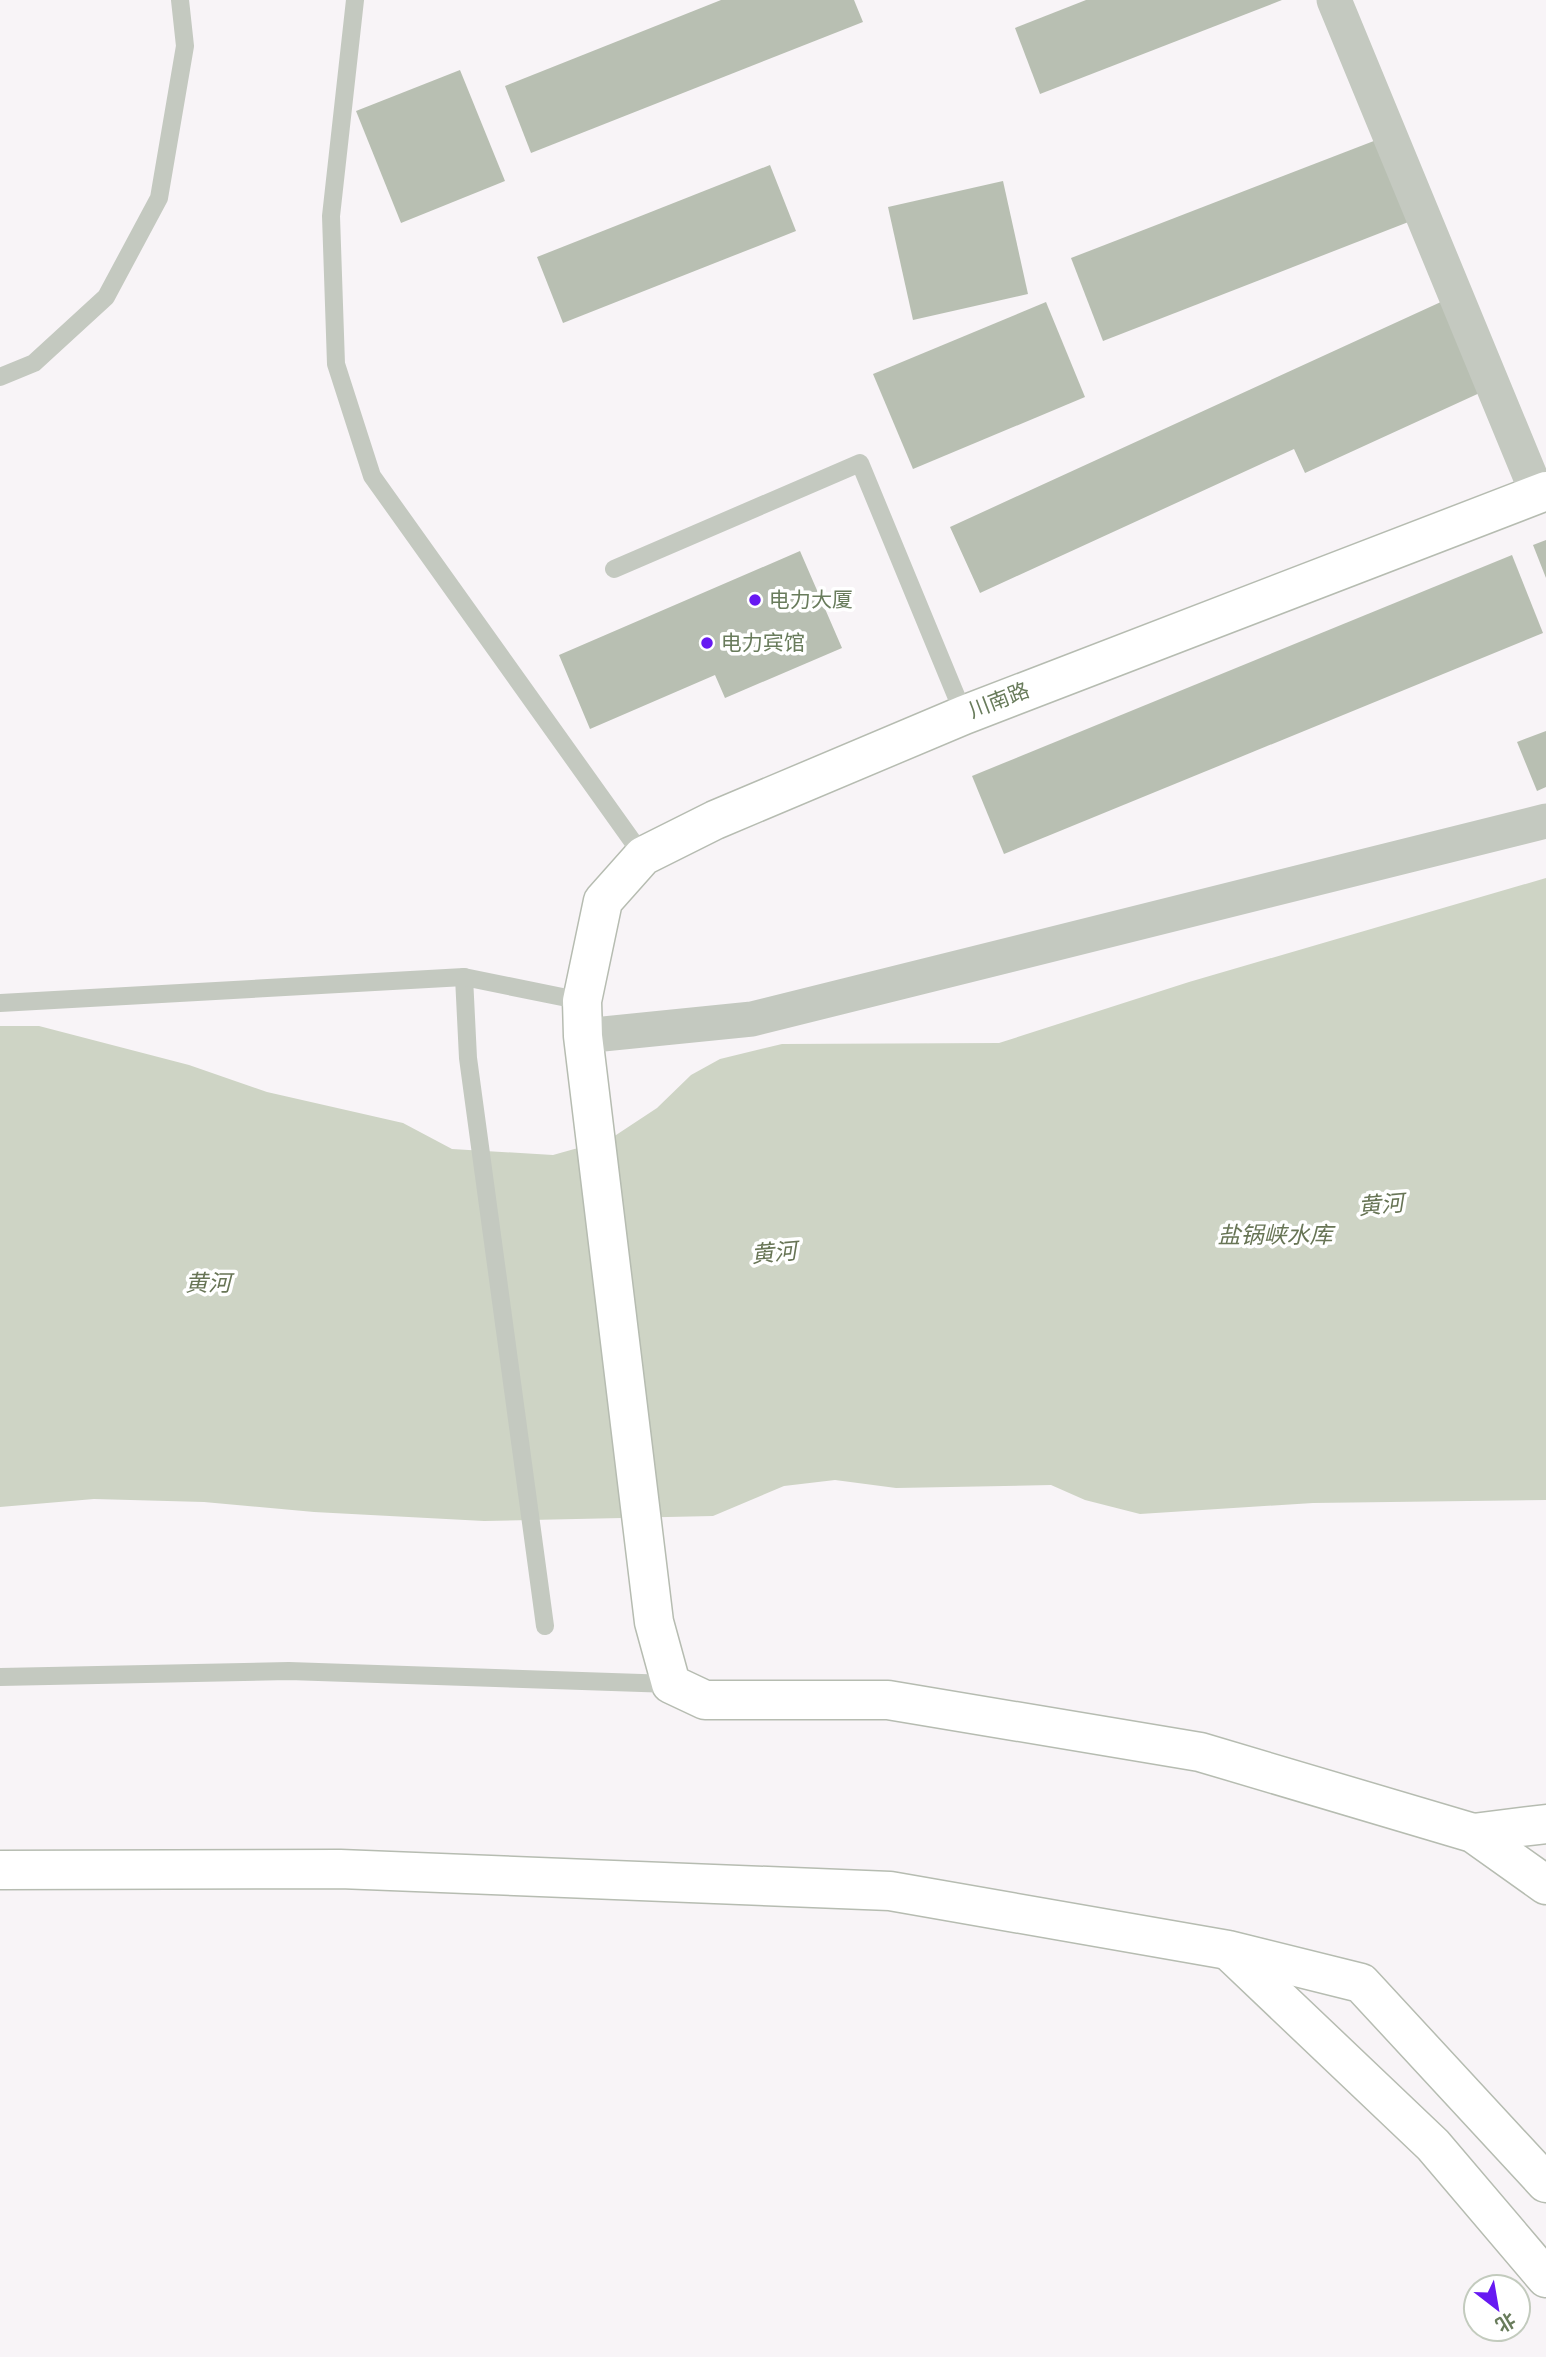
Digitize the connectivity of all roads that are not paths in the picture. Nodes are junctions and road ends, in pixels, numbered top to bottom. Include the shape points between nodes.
1 (180, 0) edge
2 (355, 0) edge
3 (1334, 0) edge
4 (0, 377) edge
5 (1542, 493) edge
6 (614, 569) dead end
7 (964, 715) junction
8 (1546, 821) edge
9 (643, 856) junction
10 (464, 977) junction
11 (0, 1003) edge
12 (582, 1018) junction
13 (545, 1626) dead end
14 (0, 1677) edge
15 (671, 1684) junction
16 (1546, 1824) edge
17 (1474, 1833) junction
18 (0, 1870) edge
19 (1546, 1885) edge
20 (1228, 1950) junction
21 (1546, 2183) edge
22 (1546, 2278) edge

1 - 4 lane via 186,46 159,198 106,297 34,363
2 - 9 lane via 331,216 336,364 372,476
3 - 5 street
5 - 7 main road, 川南路
6 - 7 lane via 860,463
7 - 9 main road, 川南路 via 715,820
8 - 12 street via 752,1019
9 - 12 main road, 川南路 via 603,901
10 - 11 lane
10 - 12 lane
10 - 13 lane via 468,1058
12 - 15 main road, 川南路 via 654,1622
14 - 15 lane via 289,1671
15 - 17 main road via 705,1700 888,1700 1200,1752
16 - 17 main road
17 - 19 main road
18 - 20 main road via 340,1869 890,1891
20 - 21 main road via 1362,1983
20 - 22 main road via 1433,2145

